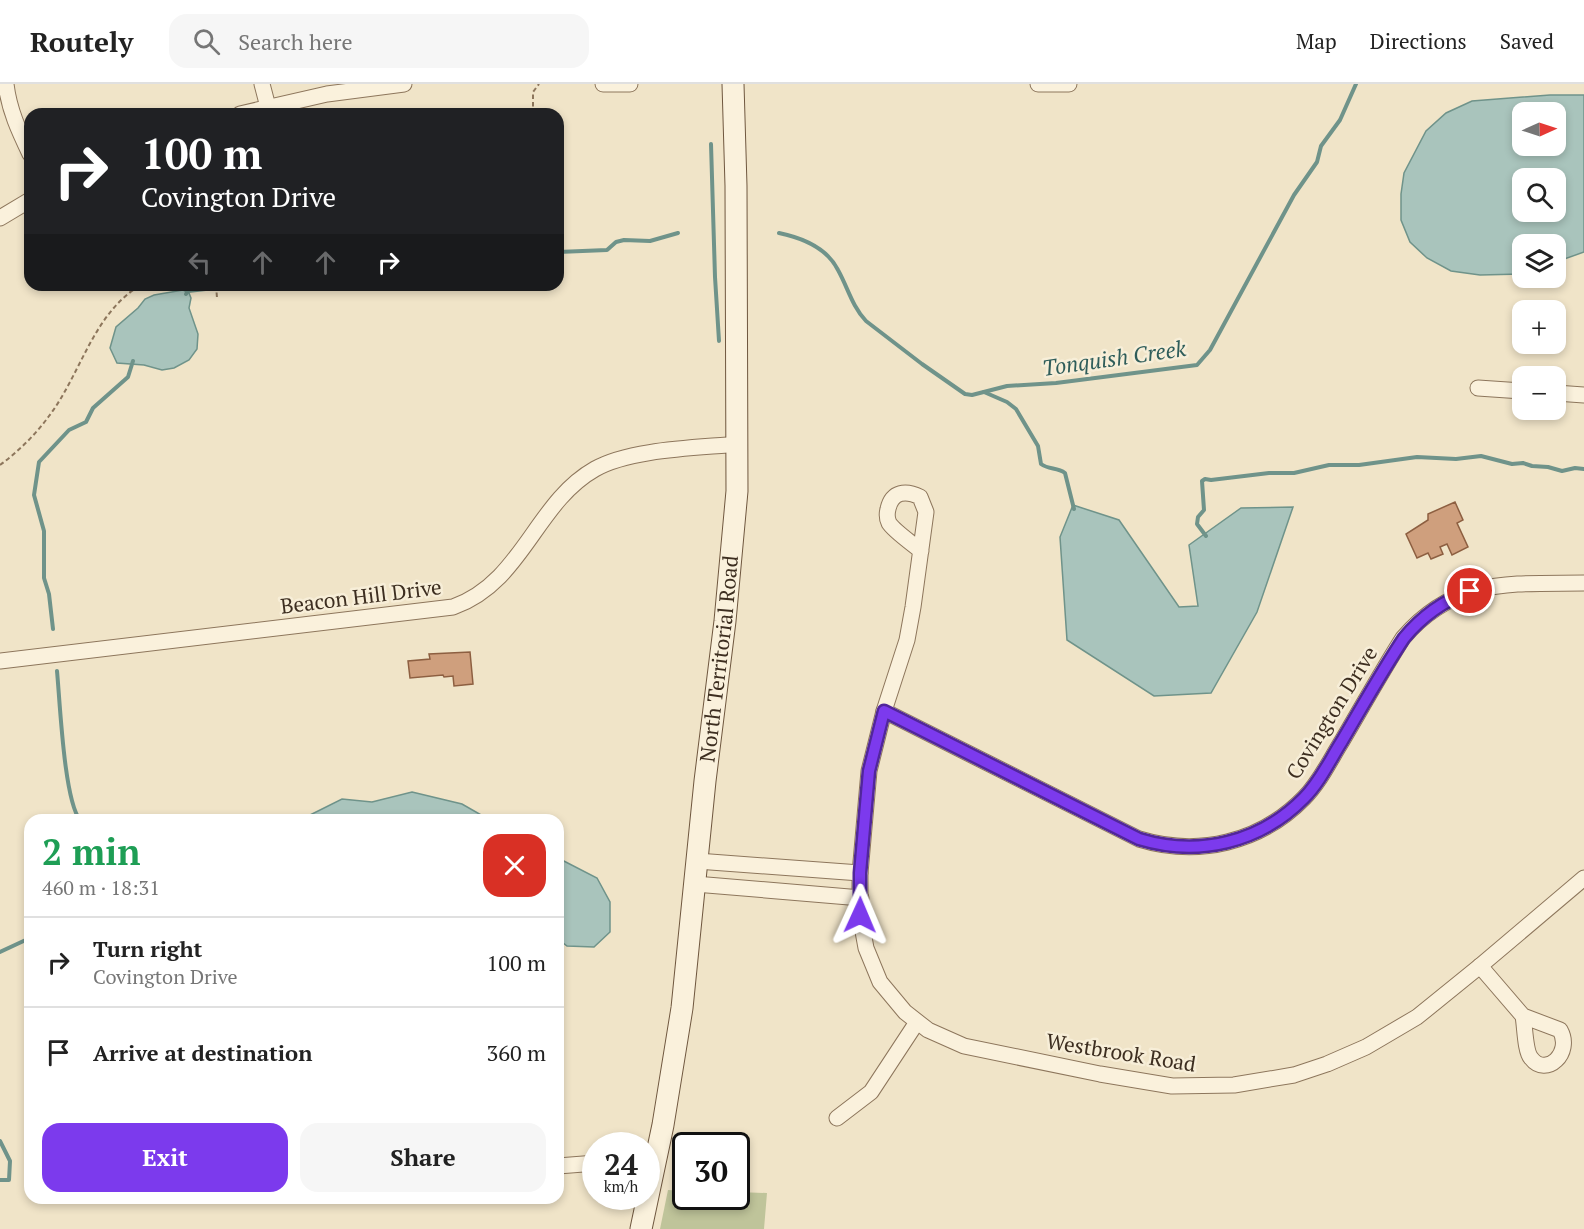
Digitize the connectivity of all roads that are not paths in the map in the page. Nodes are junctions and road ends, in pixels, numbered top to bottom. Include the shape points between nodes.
1 (6, 84) edge
2 (262, 84) edge
3 (404, 84) edge
4 (603, 84) edge
5 (630, 84) edge
6 (733, 84) edge
7 (1038, 84) edge
8 (1069, 84) edge
9 (268, 107) junction
10 (264, 108) edge
11 (24, 139) edge
12 (24, 204) edge
13 (0, 218) edge
14 (1478, 388) dead end
15 (1512, 390) edge
16 (1566, 394) edge
17 (1584, 395) edge
18 (738, 444) junction
19 (921, 551) dead end
20 (1584, 583) edge
21 (0, 661) edge
22 (884, 711) junction
23 (697, 861) junction
24 (860, 873) junction
25 (1584, 878) edge
26 (694, 884) junction
27 (861, 898) junction
28 (1480, 966) junction
29 (1523, 1016) dead end
30 (917, 1022) junction
31 (837, 1118) dead end
32 (657, 1132) edge
33 (582, 1164) edge
34 (564, 1166) edge
35 (644, 1210) edge
36 (641, 1229) edge

1 - 11 street via 9,103
2 - 9 street
3 - 9 street
4 - 5 street
6 - 18 main road, North Territorial Road
7 - 8 street
9 - 10 street
12 - 13 street
14 - 15 street
16 - 17 street
18 - 21 street, Beacon Hill Drive via 634,455 594,470 559,501 495,583 475,598 453,607
18 - 23 main road, North Territorial Road via 725,621
19 - 22 street, Westbrook Road via 907,640
20 - 22 street, Covington Drive via 1485,587 1456,596 1433,609 1404,638 1304,798 1264,829 1216,845 1176,847 1139,839
22 - 24 street, Westbrook Road via 869,771
23 - 24 street
23 - 26 main road, North Territorial Road
24 - 27 street, Westbrook Road
25 - 28 street, Westbrook Road
26 - 27 street
26 - 32 main road, North Territorial Road via 682,1008
27 - 30 street, Westbrook Road via 861,929 873,967 892,998
28 - 29 street
28 - 30 street, Westbrook Road via 1417,1017 1366,1047 1294,1075 1234,1085 1172,1086 1089,1072 964,1046
30 - 31 street via 871,1092
33 - 34 street
35 - 36 main road, North Territorial Road

